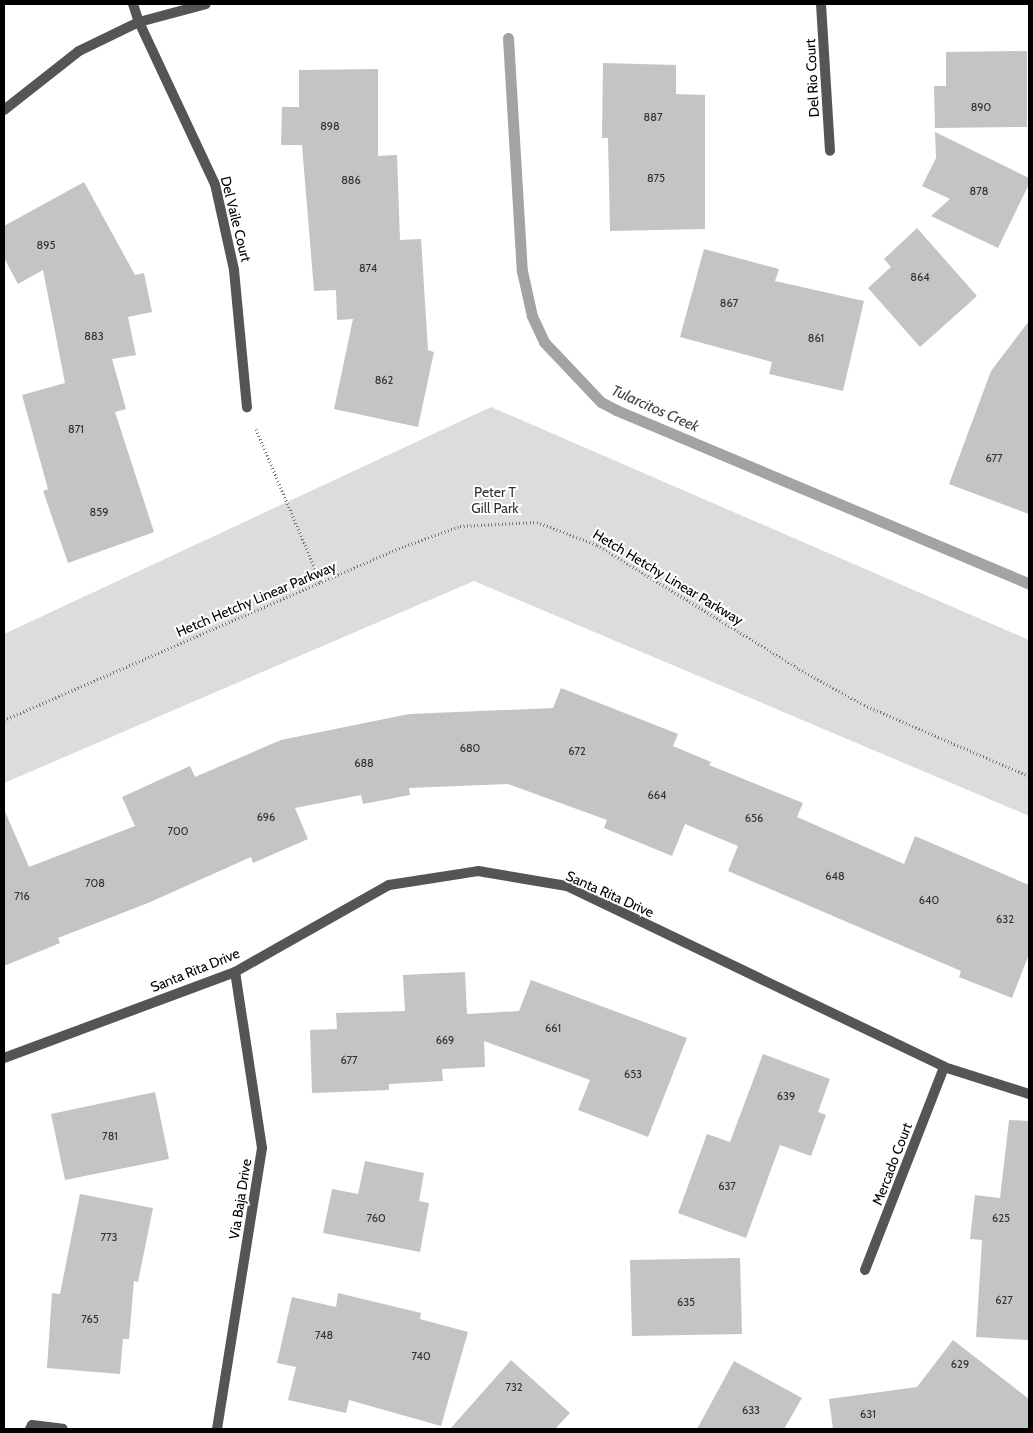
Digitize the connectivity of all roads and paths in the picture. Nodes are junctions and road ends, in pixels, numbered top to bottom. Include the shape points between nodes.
1 (133, 4) edge
2 (206, 4) edge
3 (822, 4) edge
4 (139, 22) junction
5 (4, 110) edge
6 (830, 151) dead end
7 (247, 407) joint
8 (321, 582) junction
9 (4, 720) edge
10 (1029, 776) edge
11 (235, 972) junction
12 (4, 1058) edge
13 (944, 1067) junction
14 (1029, 1094) edge
15 (865, 1270) dead end
16 (31, 1427) edge
17 (63, 1429) edge
18 (217, 1429) edge

1 - 4 street, Del Vaile Court
2 - 4 street
3 - 6 street, Del Rio Court
4 - 5 street via 79,51
4 - 7 street, Del Vaile Court via 215,184 234,270
7 - 8 path
8 - 9 path, Hetch Hetchy Linear Parkway
8 - 10 path, Hetch Hetchy Linear Parkway via 460,526 537,522 597,544 799,669 864,704
11 - 12 street, Santa Rita Drive
11 - 13 street, Santa Rita Drive via 389,885 478,871 567,886
11 - 18 street, Via Baja Drive via 262,1148
13 - 14 street, Santa Rita Drive
13 - 15 street, Mercado Court
16 - 17 street

